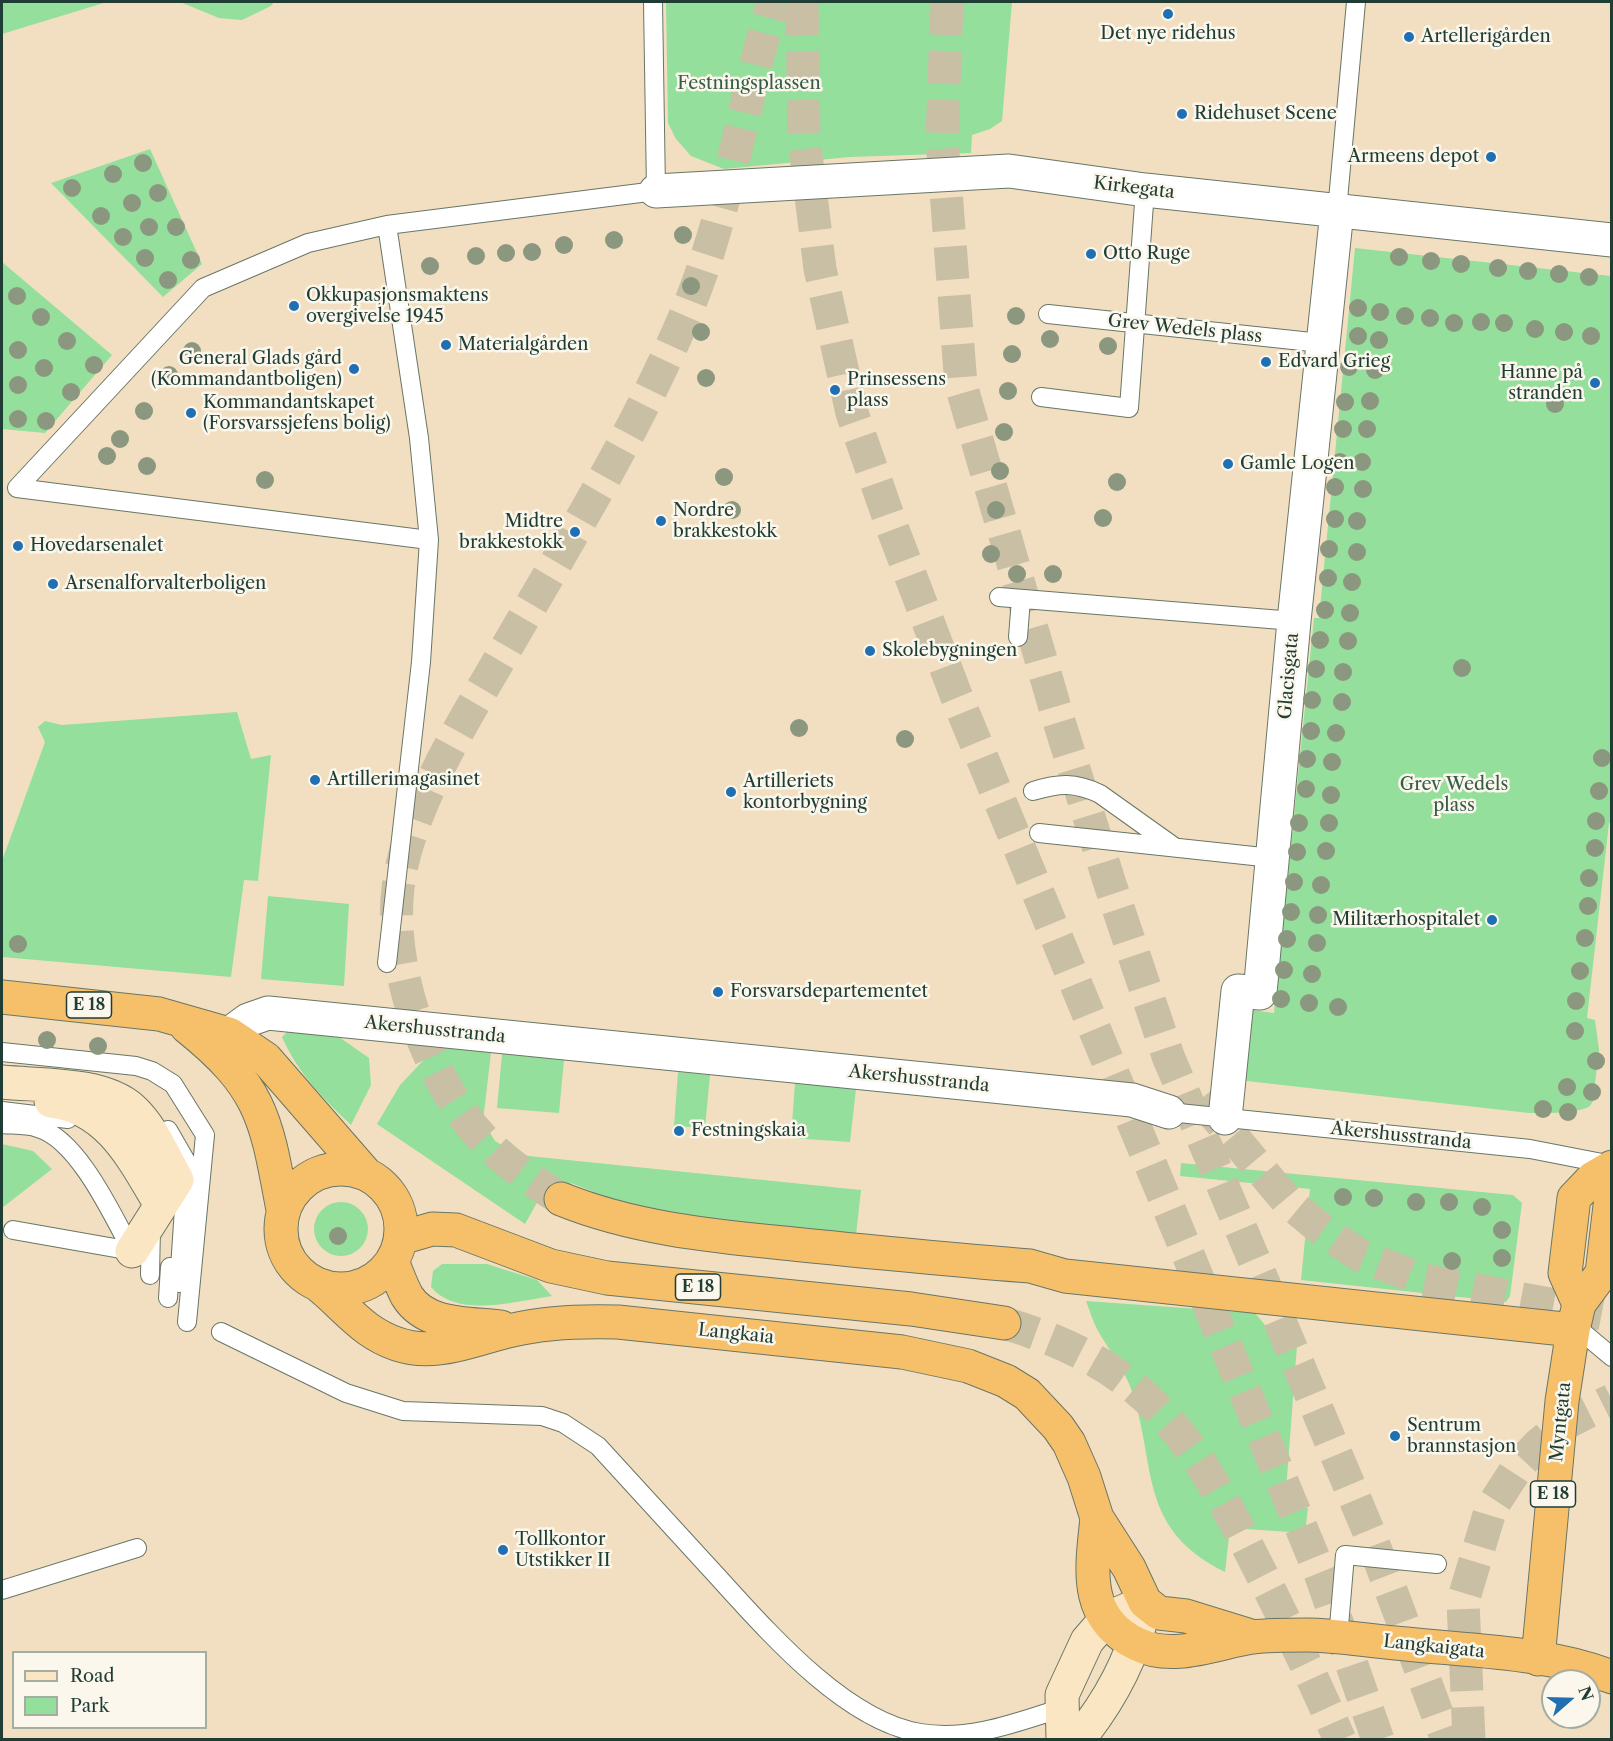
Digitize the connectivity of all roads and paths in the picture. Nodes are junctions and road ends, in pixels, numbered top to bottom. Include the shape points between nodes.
1 (653, 2) edge
2 (1356, 2) edge
3 (656, 190) junction
4 (1145, 190) junction
5 (1336, 211) junction
6 (387, 225) junction
7 (1611, 240) edge
8 (1048, 314) dead end
9 (1136, 324) junction
10 (1321, 343) junction
11 (1041, 397) dead end
12 (9, 487) edge
13 (429, 540) junction
14 (999, 597) dead end
15 (1021, 599) junction
16 (1294, 621) junction
17 (1018, 638) dead end
18 (1033, 791) dead end
19 (1040, 833) dead end
20 (1174, 848) junction
21 (1272, 858) junction
22 (387, 963) dead end
23 (2, 997) edge
24 (176, 1019) junction
25 (229, 1034) junction
26 (2, 1052) edge
27 (2, 1068) edge
28 (2, 1082) edge
29 (2, 1097) edge
30 (2, 1111) edge
31 (1169, 1112) joint
32 (1225, 1118) junction
33 (2, 1124) edge
34 (205, 1135) junction
35 (141, 1144) junction
36 (1611, 1166) edge
37 (366, 1174) junction
38 (1611, 1189) edge
39 (169, 1192) junction
40 (561, 1199) tunnel mouth
41 (283, 1210) junction
42 (13, 1230) dead end
43 (397, 1250) junction
44 (317, 1284) junction
45 (159, 1286) junction
46 (1576, 1317) junction
47 (1004, 1323) tunnel mouth
48 (515, 1329) junction
49 (221, 1332) dead end
50 (1611, 1357) edge
51 (1097, 1518) junction
52 (137, 1548) dead end
53 (1437, 1564) dead end
54 (2, 1590) edge
55 (1145, 1602) junction
56 (1106, 1619) junction
57 (1254, 1637) junction
58 (1338, 1638) junction
59 (1136, 1644) junction
60 (1538, 1659) junction
61 (1611, 1677) edge
62 (1062, 1724) edge
63 (1078, 1740) edge

1 - 3 lane
2 - 5 lane
3 - 4 street, Kirkegata via 1009,171
3 - 6 lane
4 - 5 street, Kirkegata
4 - 9 lane
5 - 7 street, Kirkegata
5 - 10 street, Glacisgata
6 - 12 lane via 308,243 203,288 157,341
6 - 13 lane via 419,438
8 - 9 lane, Grev Wedels plass
9 - 10 lane, Grev Wedels plass
9 - 11 lane via 1128,408
10 - 16 street, Glacisgata
12 - 13 lane
13 - 22 lane via 421,662
14 - 15 lane
15 - 16 lane
15 - 17 lane
16 - 21 street, Glacisgata
18 - 20 lane via 1063,784 1088,788
19 - 20 lane
20 - 21 lane
21 - 32 street, Glacisgata via 1260,993 1238,991
23 - 24 highway, E 18 via 133,1010
24 - 25 highway, E 18
24 - 41 highway, E 18 via 231,1065 258,1104 275,1162
25 - 31 street, Akershusstranda via 248,1020 268,1013 1132,1100
25 - 37 highway, E 18 via 266,1059
26 - 34 lane via 152,1071 173,1084
27 - 39 lane via 100,1078 123,1084 147,1101
28 - 35 street via 103,1093 120,1100 134,1111
29 - 35 street via 75,1106
30 - 39 lane via 64,1117 79,1123 117,1162
31 - 32 lane, Akershusstranda
32 - 36 lane, Akershusstranda via 1530,1149
33 - 45 lane via 38,1128 59,1138 93,1182
34 - 39 lane
34 - 45 lane
35 - 39 street
36 - 46 highway via 1574,1198 1566,1273
37 - 41 highway via 350,1169 316,1174 302,1184
37 - 43 highway, E 18 via 379,1182 398,1207
38 - 46 highway, Myntgata / E 18 via 1602,1273
39 - 45 street
39 - 45 lane
39 - 45 lane
40 - 46 highway via 622,1219 722,1237 1030,1266 1065,1276
41 - 44 highway, E 18 via 281,1230 291,1262
42 - 45 lane
43 - 44 highway, E 18 via 381,1274 367,1284 342,1289
43 - 47 highway, E 18 via 432,1228 456,1230 551,1266 607,1278 910,1308
43 - 48 highway, E 18 via 406,1295 427,1315 444,1321
44 - 48 highway, Langkaia / E 18 via 369,1330 394,1342 423,1349 444,1350
46 - 50 lane via 1581,1331
46 - 60 highway, Myntgata / E 18 via 1562,1401
48 - 51 highway, Langkaia / E 18 via 591,1322 644,1324 902,1352 987,1373 1027,1394 1058,1426 1077,1458
49 - 62 lane via 346,1394 403,1412 542,1416 563,1423 598,1446 785,1647 868,1715 890,1726 956,1736
51 - 55 highway, E 18
51 - 56 highway, E 18 via 1091,1576
52 - 54 lane
53 - 58 lane via 1345,1556
55 - 56 street
55 - 57 highway, E 18 via 1159,1613 1186,1616
55 - 59 street
56 - 59 highway, E 18
56 - 62 street via 1087,1641 1062,1695
57 - 58 highway, Langkaigata / E 18
57 - 59 highway, E 18 via 1168,1653
58 - 60 highway, Langkaigata / E 18
59 - 63 street via 1097,1717
60 - 61 highway, Langkaigata / E 18 via 1588,1668

